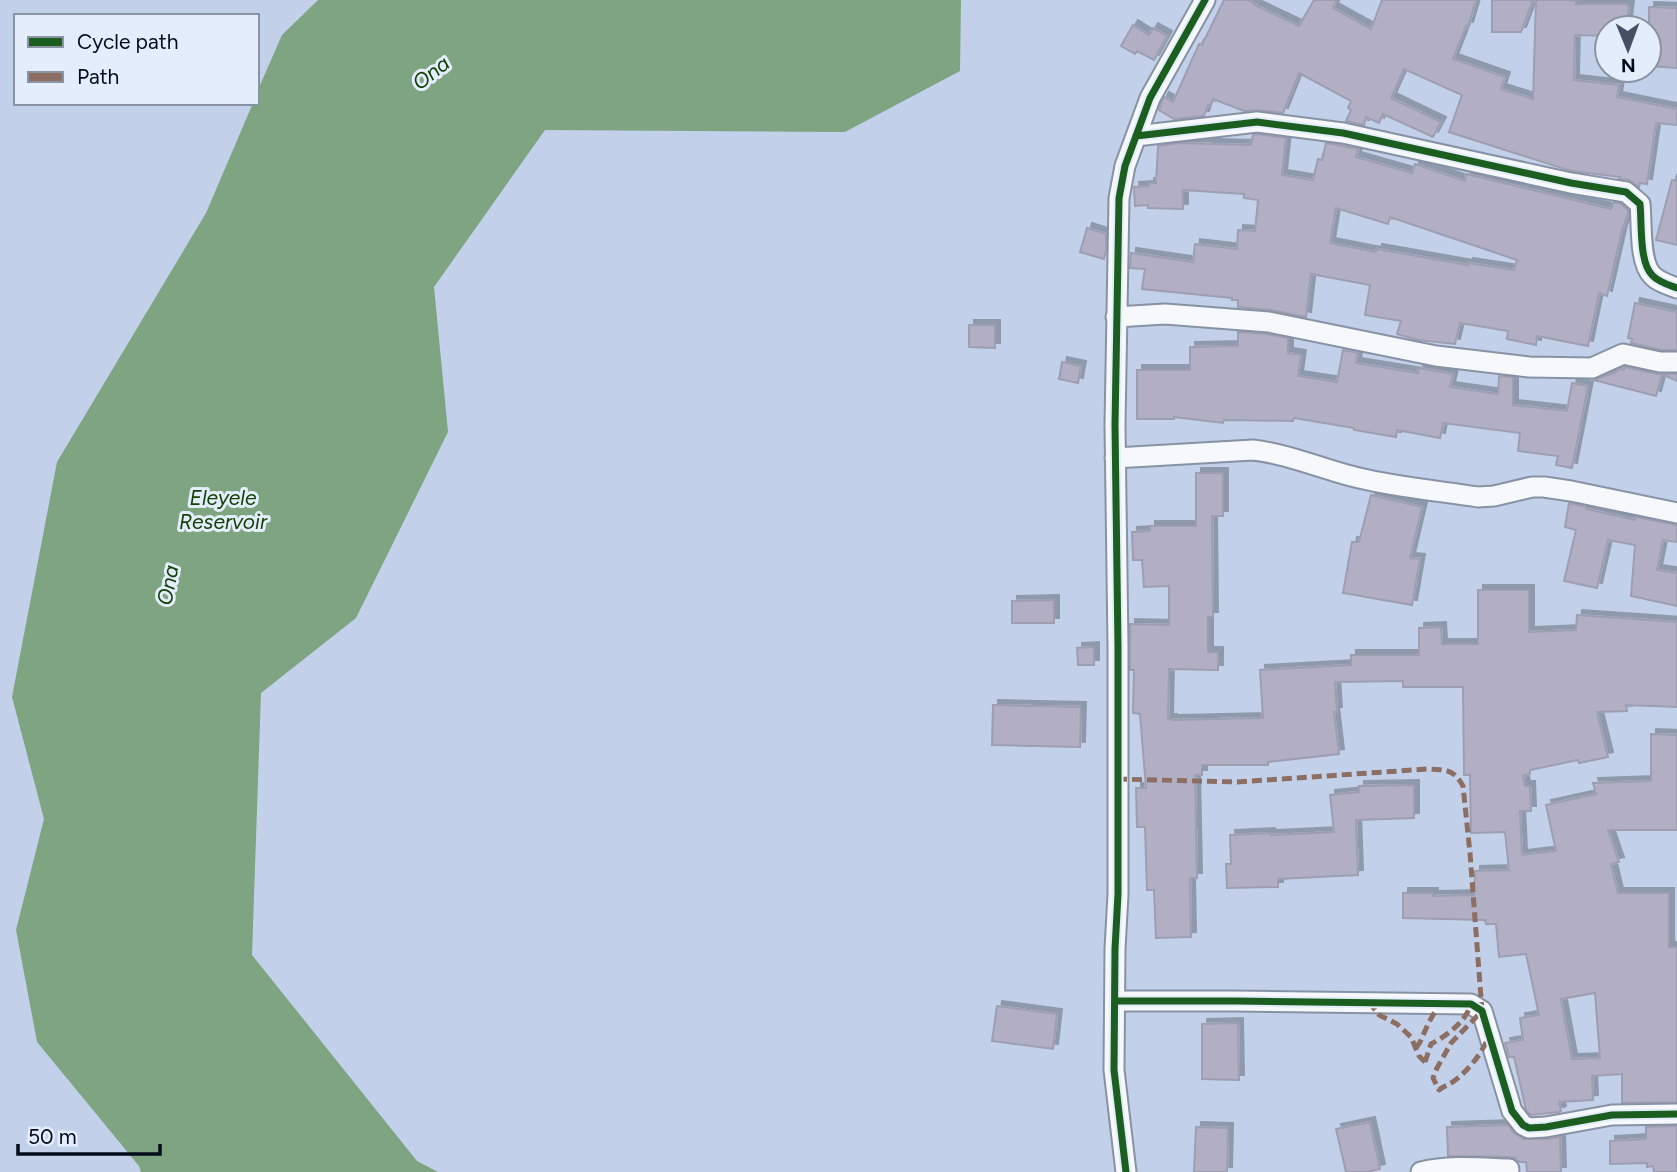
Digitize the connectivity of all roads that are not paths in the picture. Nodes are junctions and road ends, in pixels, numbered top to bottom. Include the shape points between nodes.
1 (1205, 0) edge
2 (1136, 136) junction
3 (1677, 288) edge
4 (1116, 317) junction
5 (1677, 362) edge
6 (1115, 458) junction
7 (1677, 513) edge
8 (1115, 1002) junction
9 (1677, 1114) edge
10 (1509, 1169) dead end
11 (1126, 1172) edge
12 (1422, 1172) edge

1 - 2 street via 1150,98
2 - 3 street via 1257,122 1372,139 1626,192 1640,204 1644,260 1650,274
2 - 4 street via 1118,198
4 - 5 street via 1165,314 1269,322 1436,356 1529,367 1592,368 1623,354
4 - 6 street
6 - 7 street via 1253,450 1363,479 1478,497 1532,486
6 - 8 street
8 - 9 street via 1471,1004 1482,1011 1512,1111 1523,1125 1546,1127 1612,1115
8 - 11 street via 1114,1070
10 - 12 street

